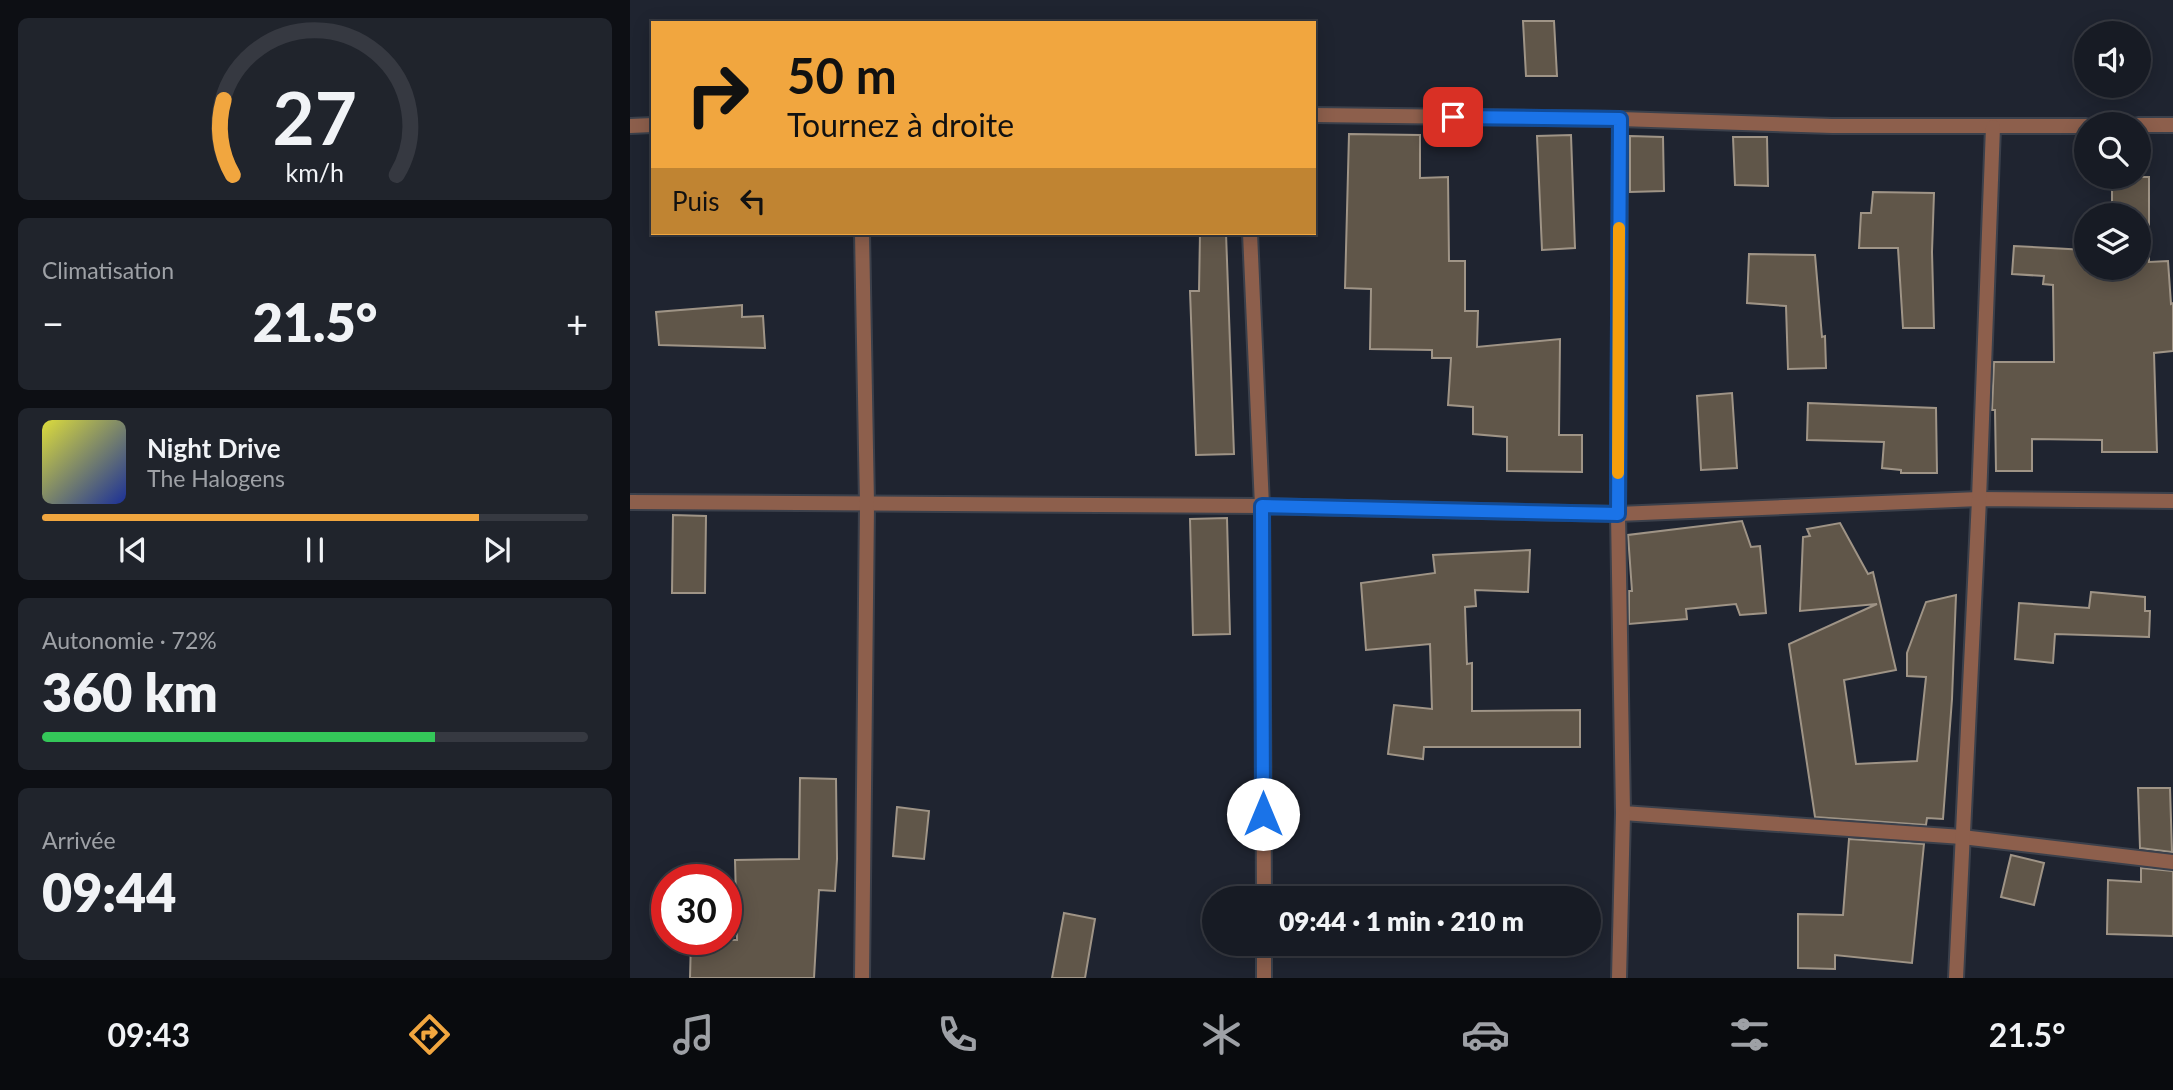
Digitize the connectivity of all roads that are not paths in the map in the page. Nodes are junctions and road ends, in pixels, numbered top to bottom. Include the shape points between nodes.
1 (1316, 115) edge
2 (1620, 119) junction
3 (651, 125) edge
4 (2151, 125) edge
5 (2173, 125) edge
6 (630, 126) edge
7 (2074, 126) edge
8 (1993, 127) junction
9 (862, 235) edge
10 (1250, 235) edge
11 (1979, 499) junction
12 (2173, 501) edge
13 (630, 502) edge
14 (867, 503) junction
15 (1262, 506) junction
16 (1618, 514) junction
17 (1623, 813) junction
18 (1962, 837) junction
19 (2173, 862) edge
20 (1264, 886) edge
21 (1264, 956) edge
22 (862, 978) edge
23 (1264, 978) edge
24 (1619, 978) edge
25 (1956, 978) edge

1 - 2 street
2 - 8 street
2 - 16 street
3 - 6 street
4 - 5 street
7 - 8 street
8 - 11 street
9 - 14 street
10 - 15 street
11 - 12 street
11 - 16 street
11 - 18 street
13 - 14 street
14 - 15 street
14 - 22 street
15 - 16 street
15 - 20 street
16 - 17 street
17 - 18 street
17 - 24 street
18 - 19 street
18 - 25 street
21 - 23 street

